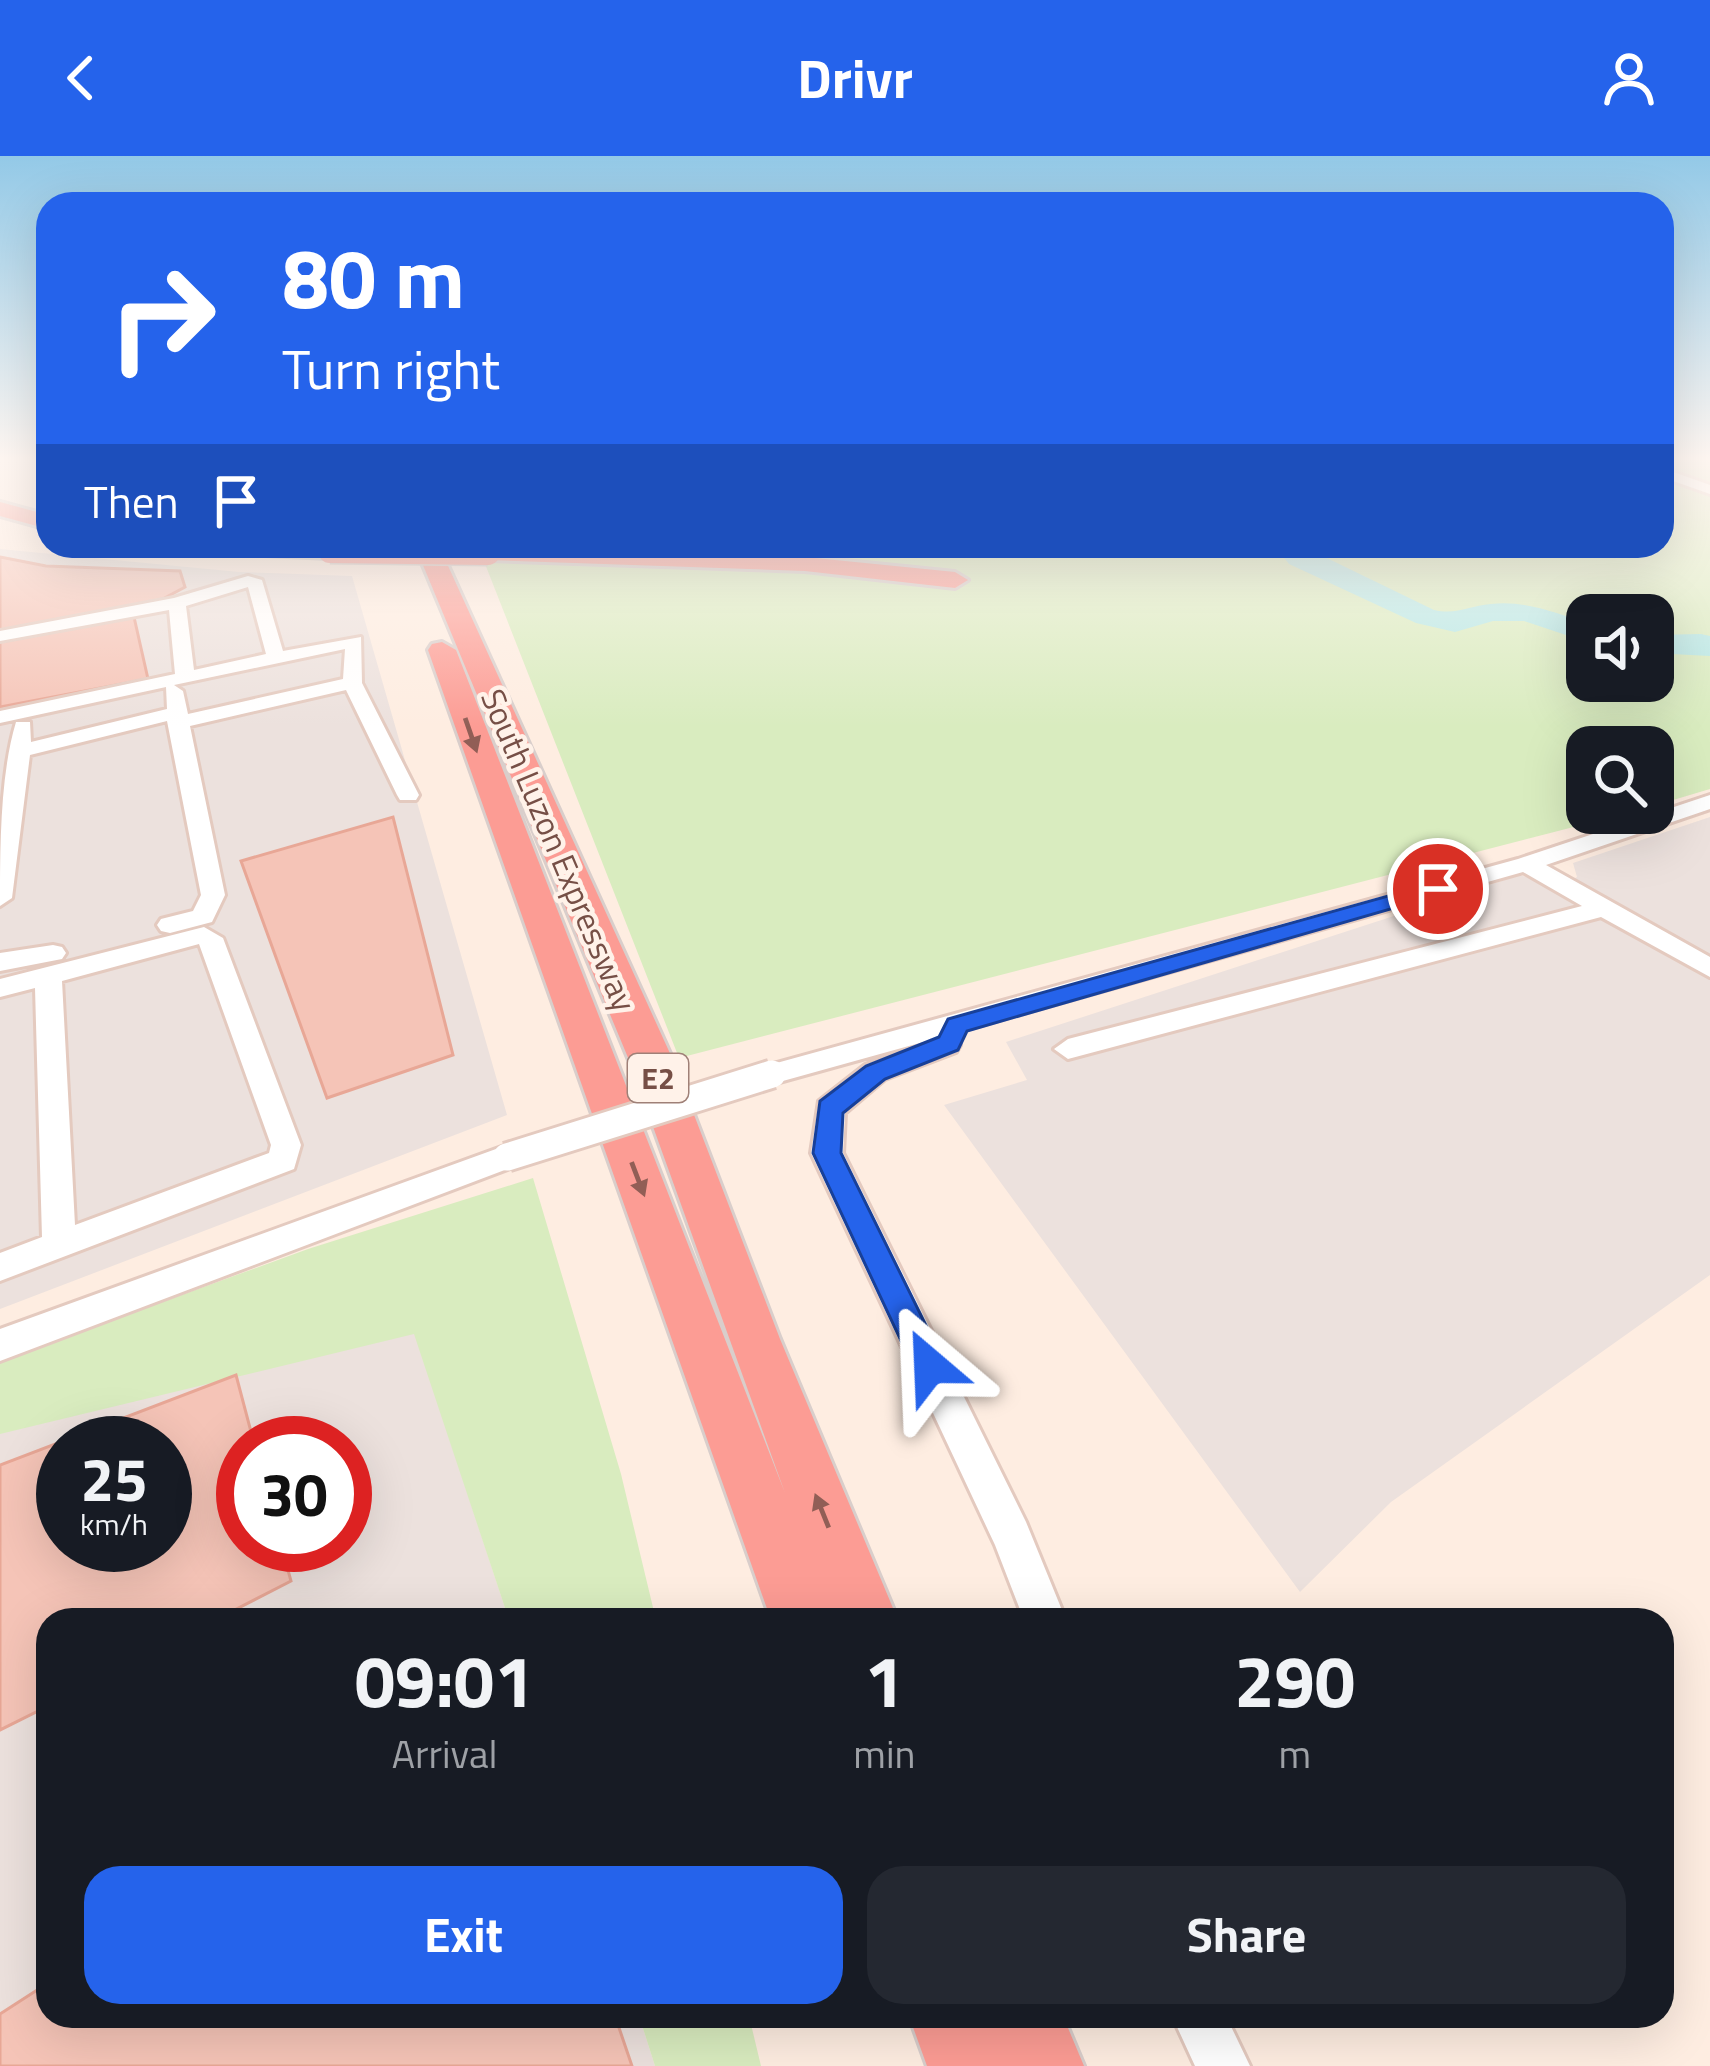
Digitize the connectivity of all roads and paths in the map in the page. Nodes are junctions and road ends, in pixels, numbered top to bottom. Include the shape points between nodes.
1 (407, 558) edge
2 (432, 558) edge
3 (632, 558) edge
4 (866, 558) edge
5 (177, 603) junction
6 (0, 636) edge
7 (276, 658) junction
8 (352, 683) junction
9 (178, 700) junction
10 (11, 722) edge
11 (17, 752) junction
12 (408, 795) dead end
13 (1710, 802) edge
14 (1526, 864) junction
15 (0, 898) edge
16 (1602, 909) junction
17 (0, 962) edge
18 (1707, 962) edge
19 (48, 974) junction
20 (0, 988) edge
21 (957, 1025) junction
22 (1067, 1049) dead end
23 (59, 1244) junction
24 (0, 1267) edge
25 (0, 1345) edge
26 (799, 1608) edge
27 (861, 1608) edge
28 (1040, 1608) edge
29 (953, 2028) edge
30 (1029, 2028) edge
31 (1204, 2028) edge
32 (967, 2066) edge
33 (1043, 2066) edge
34 (1223, 2066) edge

1 -> 26 highway, South Luzon Expressway / E2
27 -> 2 highway, South Luzon Expressway / E2 via 651,1060
3 - 4 highway, bridge via 960,575
5 - 6 street
5 - 7 street via 254,580
5 - 9 street
7 - 8 street via 355,641
7 - 9 street
8 - 9 street
8 - 12 street
9 - 10 street
9 - 11 street
9 - 17 street via 212,906 203,916
10 - 11 street
11 - 15 street
13 - 14 street
14 - 16 street
14 - 21 street
16 - 18 street
16 - 22 street
19 - 20 street
19 - 23 street
19 - 23 street via 188,935 210,938 286,1145 283,1160
21 - 25 street, bridge via 507,1157
21 - 28 street via 949,1043 875,1072 830,1108 827,1153
23 - 24 street
29 - 32 highway
30 - 33 highway
31 - 34 street

